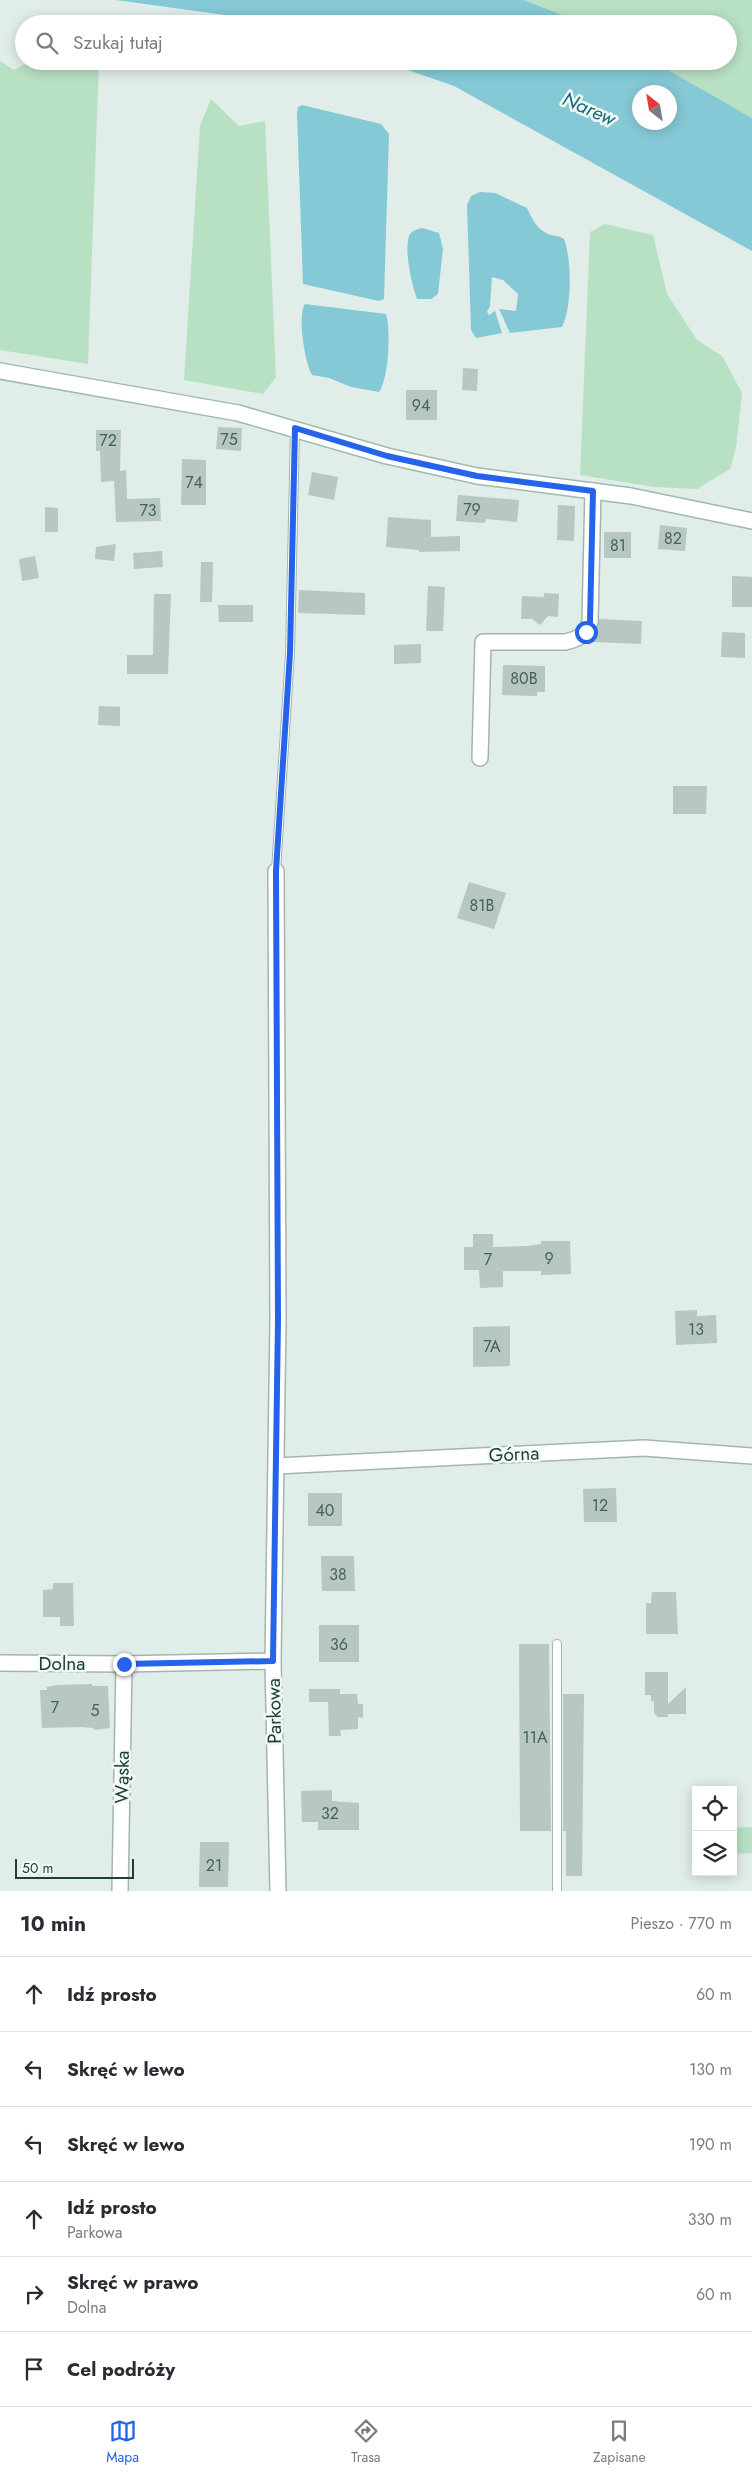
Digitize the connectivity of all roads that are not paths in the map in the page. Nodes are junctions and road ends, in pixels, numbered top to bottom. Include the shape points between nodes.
1 (0, 371) edge
2 (295, 428) junction
3 (593, 491) junction
4 (752, 521) edge
5 (480, 758) dead end
6 (276, 871) joint
7 (752, 1456) edge
8 (276, 1466) junction
9 (557, 1644) dead end
10 (273, 1661) junction
11 (0, 1663) edge
12 (124, 1664) junction
13 (120, 1891) edge
14 (278, 1891) edge
15 (557, 1891) edge

1 - 2 street via 238,413
2 - 3 street via 387,456 477,476
2 - 6 lane via 290,653
3 - 4 street
3 - 5 street via 590,622 586,632 577,640 565,642 483,642
6 - 8 street, Parkowa
7 - 8 street, Górna via 644,1448
8 - 10 street, Parkowa
9 - 15 lane
10 - 12 street, Dolna
10 - 14 street, Parkowa
11 - 12 street, Dolna
12 - 13 street, Wąska

